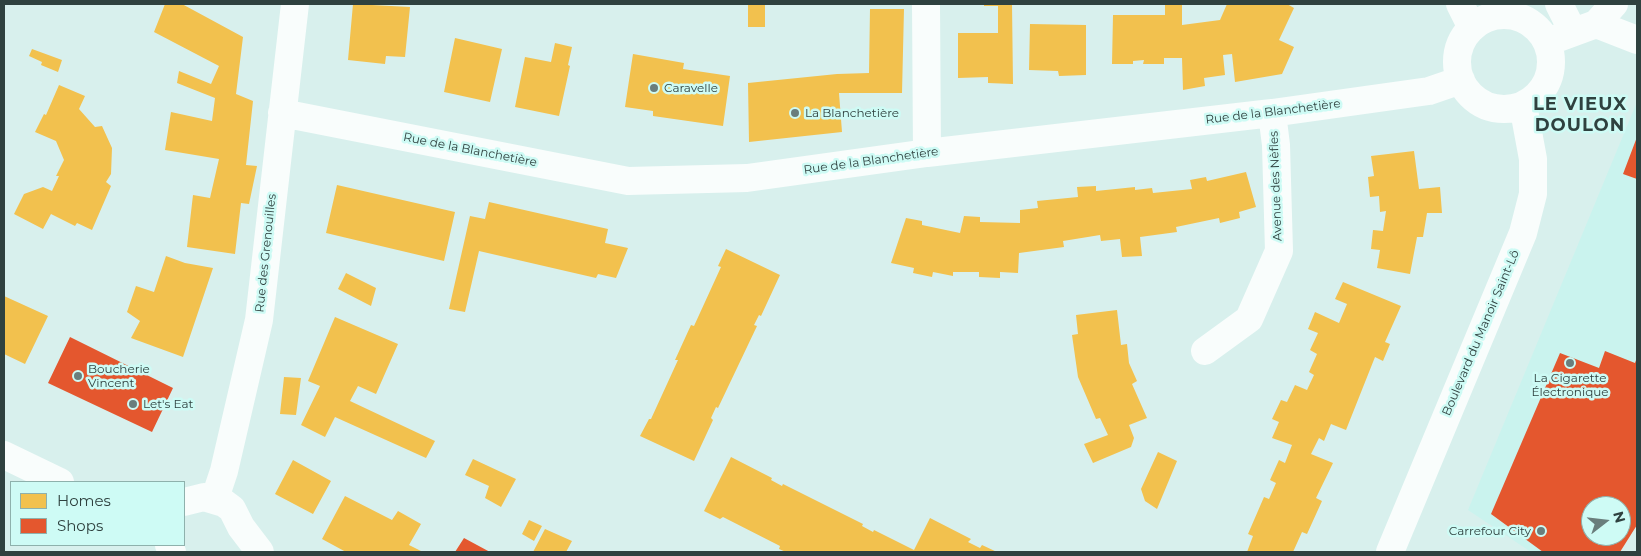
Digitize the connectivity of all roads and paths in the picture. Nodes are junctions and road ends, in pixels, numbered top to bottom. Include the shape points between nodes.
1 (295, 4) edge
2 (926, 4) edge
3 (1460, 4) edge
4 (1559, 4) edge
5 (1614, 4) edge
6 (1514, 10) edge
7 (1472, 28) junction
8 (1585, 28) junction
9 (1637, 40) edge
10 (1547, 42) junction
11 (1462, 80) junction
12 (1523, 105) junction
13 (282, 113) junction
14 (1272, 113) junction
15 (927, 153) junction
16 (1205, 351) dead end
17 (4, 455) edge
18 (58, 481) edge
19 (215, 498) junction
20 (185, 502) edge
21 (238, 540) edge
22 (260, 552) edge
23 (1390, 552) edge

1 - 13 street, Rue des Grenouilles
2 - 15 street
3 - 7 street
4 - 8 street
5 - 8 street
6 - 7 street
6 - 10 street via 1537,28
7 - 11 street via 1459,49 1458,65
8 - 9 street
8 - 10 street
10 - 12 street via 1551,64 1548,78 1536,97
11 - 12 street via 1472,96 1487,106 1505,109
11 - 14 street, Rue de la Blanchetière via 1430,90
12 - 23 street, Boulevard du Manoir Saint-Lô via 1532,159 1532,194 1523,233
13 - 15 street, Rue de la Blanchetière via 628,181 747,178
13 - 19 street, Rue des Grenouilles via 259,320
14 - 15 street, Rue de la Blanchetière
14 - 16 street, Avenue des Nèfles via 1279,251 1250,319
17 - 18 street
19 - 20 street via 194,498
19 - 21 street via 232,510
21 - 22 street

